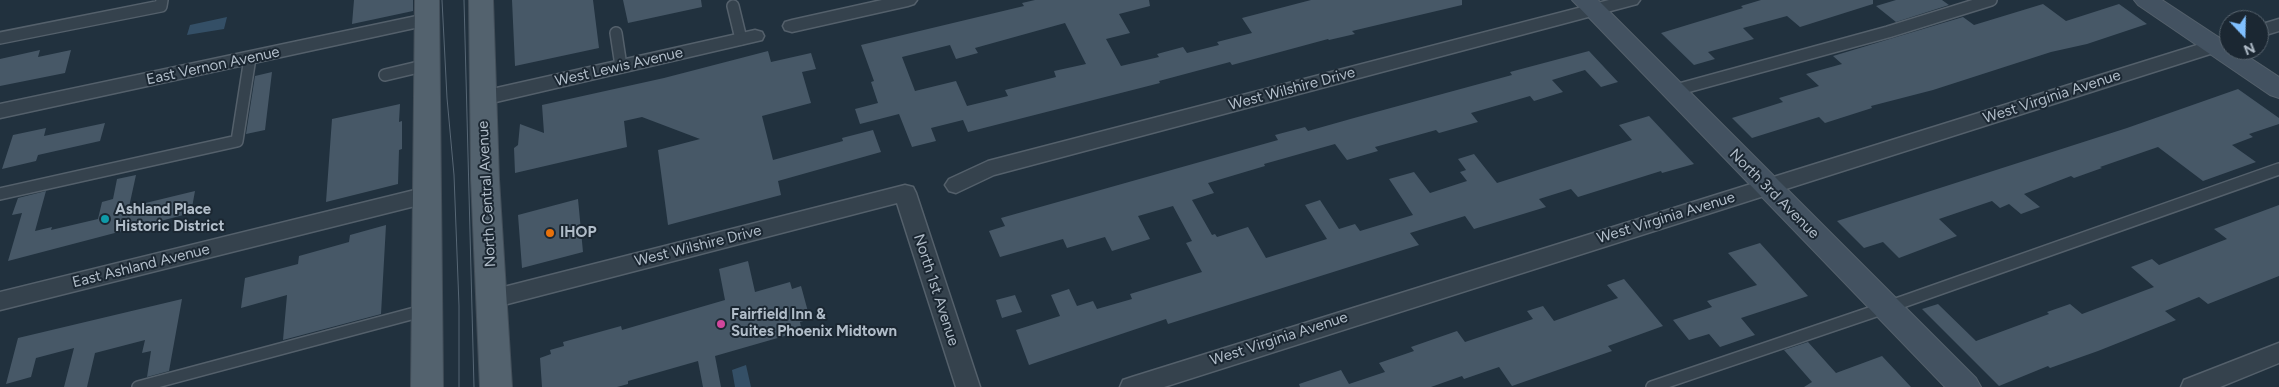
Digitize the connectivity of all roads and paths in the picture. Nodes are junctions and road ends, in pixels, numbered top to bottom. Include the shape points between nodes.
1 (162, 0) edge
2 (481, 0) edge
3 (908, 0) edge
4 (1631, 0) edge
5 (1991, 0) edge
6 (2146, 0) edge
7 (1589, 5) edge
8 (733, 6) dead end
9 (427, 10) edge
10 (792, 26) dead end
11 (616, 33) dead end
12 (748, 37) joint
13 (0, 38) edge
14 (2219, 42) edge
15 (2219, 44) edge
16 (250, 58) junction
17 (2242, 60) edge
18 (427, 66) junction
19 (621, 66) junction
20 (385, 75) dead end
21 (2279, 89) edge
22 (1672, 91) junction
23 (483, 98) junction
24 (0, 111) edge
25 (2279, 169) edge
26 (956, 185) dead end
27 (1767, 187) junction
28 (904, 193) joint
29 (0, 194) edge
30 (427, 195) junction
31 (492, 299) junction
32 (0, 301) edge
33 (1887, 307) junction
34 (428, 310) junction
35 (2279, 352) edge
36 (138, 387) edge
37 (427, 387) edge
38 (496, 387) edge
39 (968, 387) edge
40 (1132, 387) edge
41 (1652, 387) edge
42 (1965, 387) edge
43 (2193, 387) edge

1 - 13 lane via 161,6
2 - 23 main road, North Central Avenue
3 - 10 street
4 - 7 street, West Wilshire Drive
5 - 22 lane via 1888,32
6 - 14 street
7 - 22 street, North 3rd Avenue
7 - 26 street, West Wilshire Drive via 988,169
8 - 12 lane
9 - 16 street, East Vernon Avenue
9 - 18 main road
11 - 19 lane
12 - 19 street, West Lewis Avenue
15 - 27 street, West Virginia Avenue
16 - 24 street, East Vernon Avenue
16 - 29 lane via 237,142
17 - 21 street
18 - 20 lane
18 - 30 main road
19 - 23 street, West Lewis Avenue
22 - 27 street, North 3rd Avenue
23 - 31 main road, North Central Avenue
25 - 33 lane
27 - 33 street, North 3rd Avenue
27 - 40 street, West Virginia Avenue
28 - 31 street, West Wilshire Drive
28 - 39 street, North 1st Avenue
30 - 32 street, East Ashland Avenue
30 - 34 main road
31 - 38 main road, North Central Avenue
33 - 41 lane
33 - 42 street, North 3rd Avenue
34 - 36 lane
34 - 37 main road
35 - 43 street

